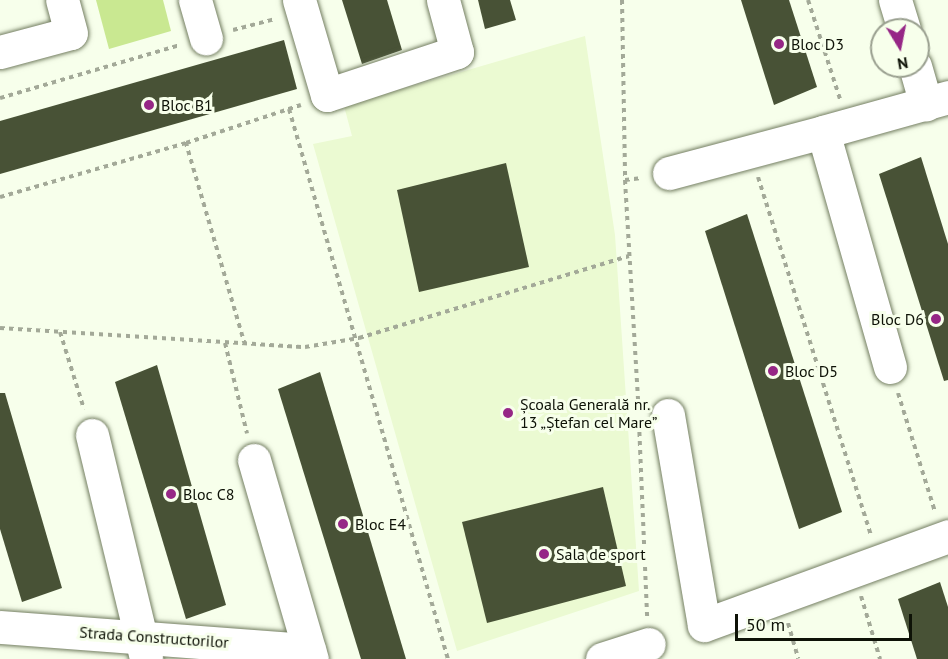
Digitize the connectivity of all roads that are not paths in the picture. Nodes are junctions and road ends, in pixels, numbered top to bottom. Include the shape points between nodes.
1 (62, 0) edge
2 (195, 0) edge
3 (443, 0) edge
4 (895, 0) edge
5 (300, 6) edge
6 (900, 18) edge
7 (206, 38) road end
8 (0, 52) edge
9 (923, 78) edge
10 (937, 101) edge
11 (836, 130) junction
12 (669, 173) dead end
13 (890, 367) road end
14 (668, 415) dead end
15 (92, 435) road end
16 (254, 460) road end
17 (946, 537) edge
18 (0, 627) edge
19 (648, 644) road end
20 (145, 647) edge
21 (310, 655) edge
22 (602, 659) edge

1 - 8 lane via 71,33
2 - 7 lane
3 - 5 lane via 457,52 327,95
4 - 6 lane
9 - 10 lane
10 - 11 lane
11 - 12 lane
11 - 13 lane
14 - 17 lane via 705,625
15 - 20 lane
16 - 21 lane
18 - 20 lane, Strada Constructorilor
19 - 22 lane
20 - 21 lane, Strada Constructorilor

